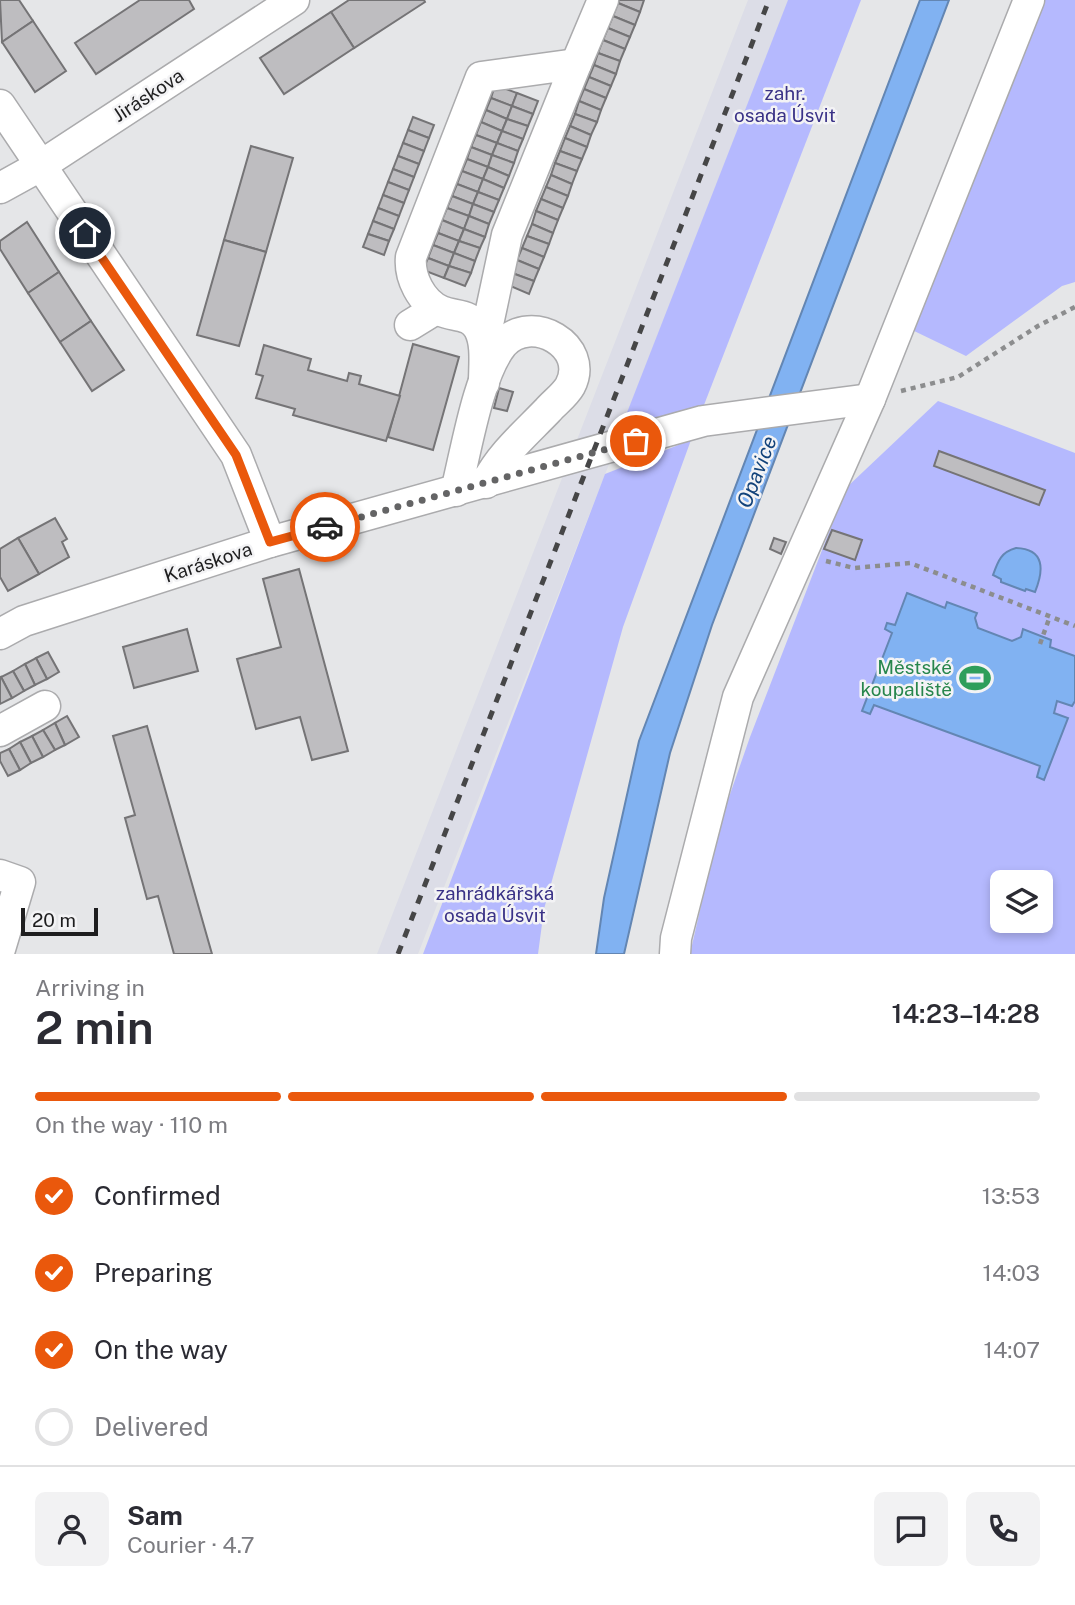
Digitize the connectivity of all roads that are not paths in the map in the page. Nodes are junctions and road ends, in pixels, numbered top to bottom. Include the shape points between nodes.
1 (294, 0) edge
2 (603, 0) edge
3 (1029, 0) edge
4 (576, 64) junction
5 (0, 105) edge
6 (40, 166) junction
7 (0, 188) edge
8 (436, 309) junction
9 (410, 325) dead end
10 (484, 343) junction
11 (484, 383) junction
12 (870, 399) junction
13 (486, 483) junction
14 (456, 491) junction
15 (270, 542) junction
16 (0, 634) edge
17 (45, 706) dead end
18 (0, 731) edge
19 (0, 875) edge
20 (0, 949) edge
21 (675, 954) edge

1 - 6 street, Jiráskova
2 - 4 street
3 - 12 street
4 - 8 street via 481,77 411,257 411,276
4 - 10 street via 507,234
5 - 6 street
6 - 7 street, Jiráskova
6 - 15 street via 236,455
8 - 9 street
8 - 10 street via 472,320
10 - 11 street
11 - 13 street via 506,341 526,332 555,336 573,363 570,387 496,464
11 - 14 street
12 - 13 street, Karáskova via 702,421
12 - 21 street via 738,697
13 - 14 street, Karáskova
14 - 15 street, Karáskova
15 - 16 street, Karáskova via 24,621
17 - 18 street
19 - 20 street via 20,882

